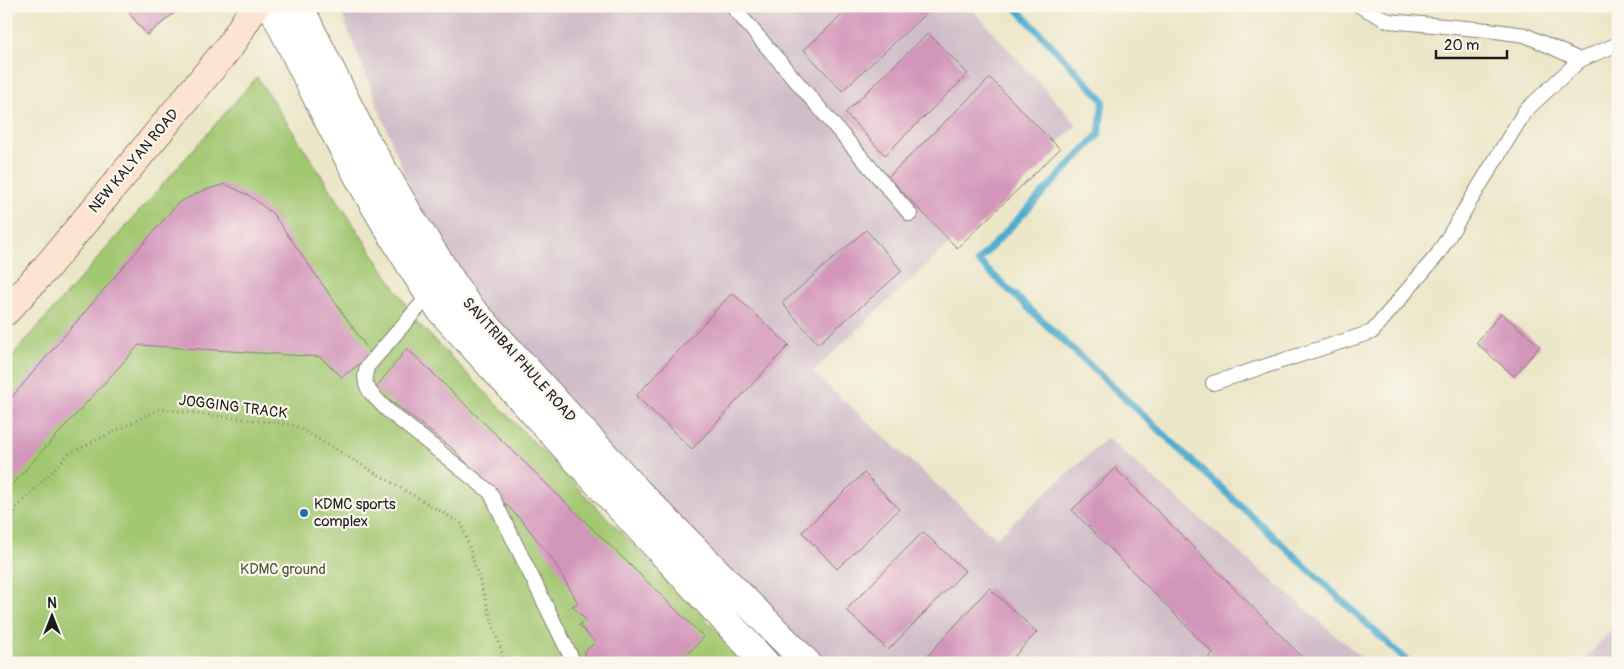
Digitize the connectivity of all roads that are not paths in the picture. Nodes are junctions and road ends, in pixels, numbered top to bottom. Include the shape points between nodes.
1 (234, 6) edge
2 (255, 6) edge
3 (272, 6) edge
4 (299, 6) edge
5 (732, 6) edge
6 (1360, 6) edge
7 (1618, 44) edge
8 (1580, 60) junction
9 (910, 214) dead end
10 (6, 282) edge
11 (429, 295) junction
12 (6, 311) edge
13 (485, 342) junction
14 (1213, 383) dead end
15 (804, 662) edge
16 (574, 663) edge
17 (765, 663) edge

1 - 10 main road, NEW KALYAN ROAD via 212,40 27,262
2 - 12 main road, NEW KALYAN ROAD via 230,46
3 - 11 street, SAVITRIBAI PHULE ROAD via 341,147
4 - 13 street, SAVITRIBAI PHULE ROAD via 363,136 410,218 465,302
5 - 9 lane
6 - 8 lane via 1388,21 1525,35
7 - 8 lane
8 - 14 lane via 1525,111 1438,254 1372,332
11 - 13 street, SAVITRIBAI PHULE ROAD via 443,313
11 - 16 lane via 367,367 366,384 386,409 490,492
13 - 15 street, SAVITRIBAI PHULE ROAD
13 - 17 street, SAVITRIBAI PHULE ROAD

